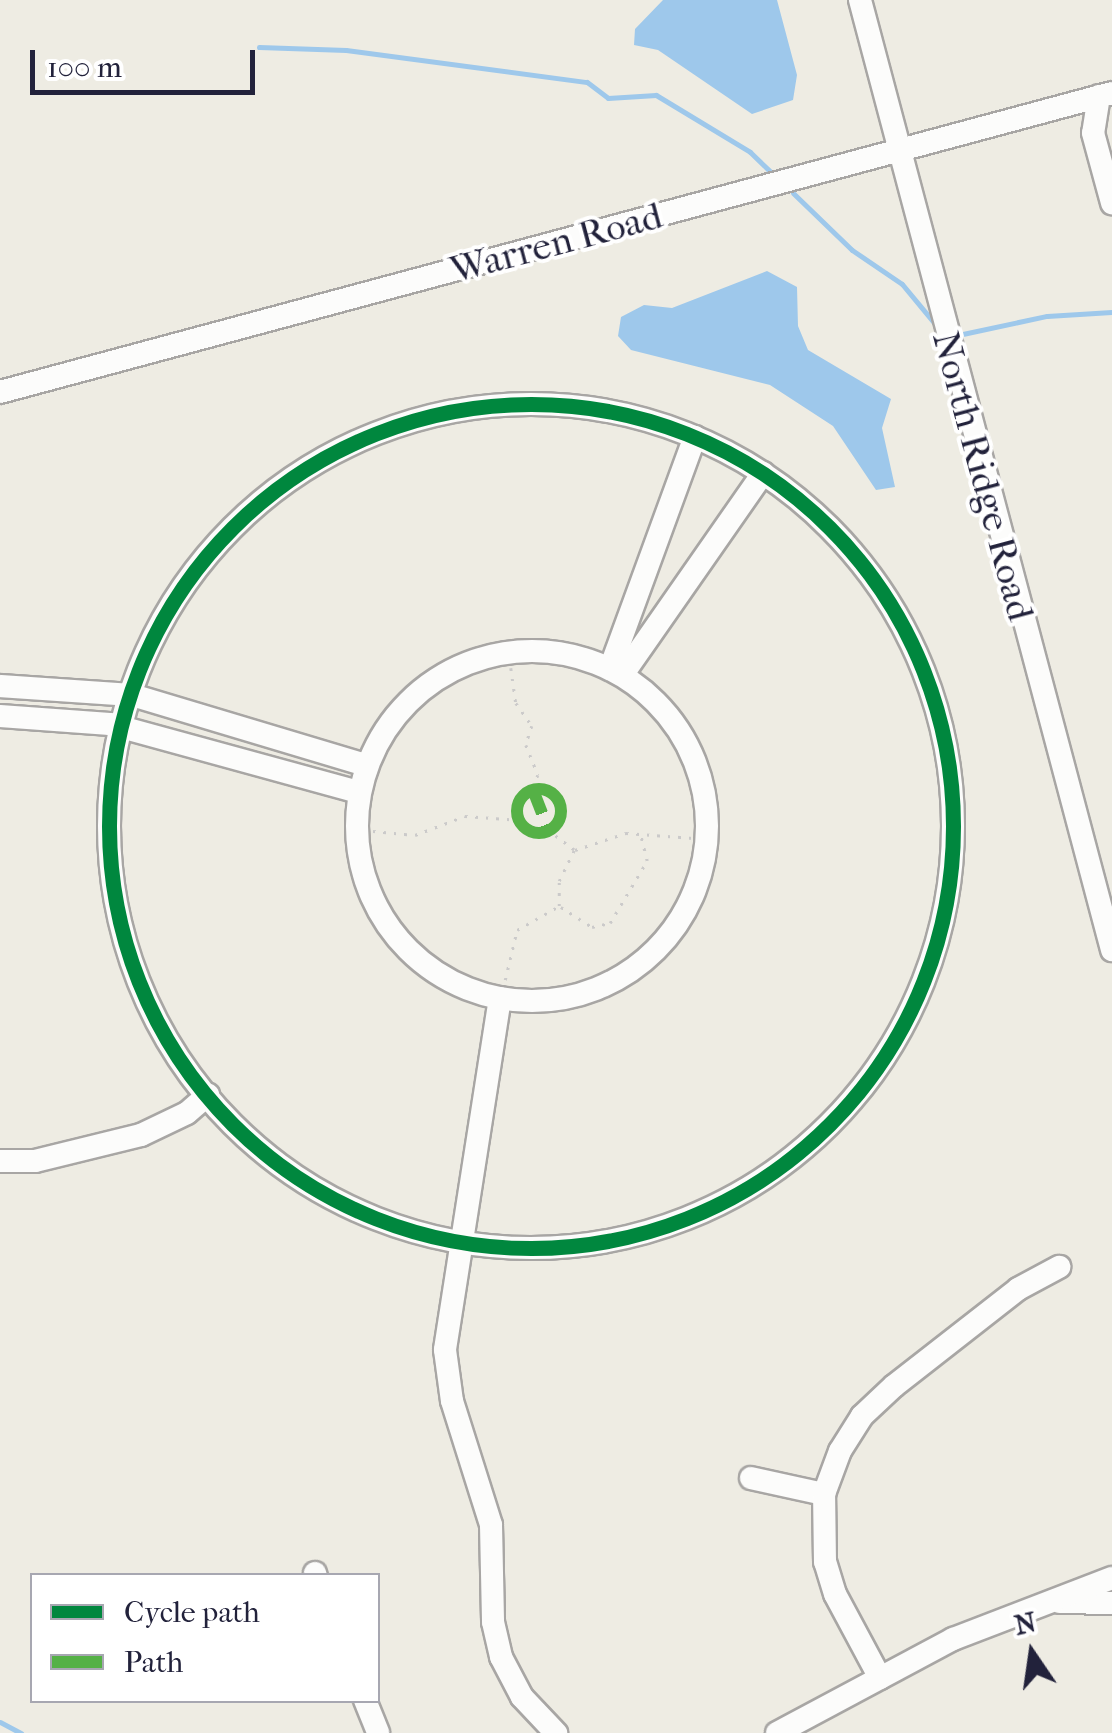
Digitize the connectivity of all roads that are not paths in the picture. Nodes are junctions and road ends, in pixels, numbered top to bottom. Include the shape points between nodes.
1 (860, 0) edge
2 (1108, 100) edge
3 (896, 152) junction
4 (1112, 203) edge
5 (0, 392) edge
6 (694, 437) junction
7 (763, 473) junction
8 (617, 670) junction
9 (0, 686) edge
10 (132, 695) junction
11 (0, 716) edge
12 (123, 727) junction
13 (238, 727) junction
14 (226, 758) junction
15 (365, 765) junction
16 (358, 792) junction
17 (1112, 950) edge
18 (503, 989) junction
19 (208, 1094) junction
20 (0, 1162) edge
21 (460, 1243) junction
22 (1059, 1268) dead end
23 (752, 1478) dead end
24 (824, 1494) junction
25 (1112, 1578) edge
26 (1047, 1602) junction
27 (1112, 1602) edge
28 (880, 1678) junction
29 (366, 1703) edge
30 (378, 1733) edge
31 (556, 1733) edge
32 (777, 1733) edge

1 - 3 street, North Ridge Road
2 - 3 street, Warren Road
2 - 4 street via 1094,133
3 - 5 street, Warren Road
3 - 17 street, North Ridge Road
6 - 7 street
6 - 8 street
6 - 10 street via 636,418 520,404 437,415 370,436 264,498 204,558 156,628
7 - 8 street
7 - 21 street via 840,537 882,588 918,653 944,742 953,814 946,918 932,968 879,1069 832,1125 714,1208 644,1234 527,1248
8 - 15 street via 518,652 455,669 402,709
8 - 18 street via 683,734 700,771 708,839 696,890 651,955 580,994
9 - 10 street
10 - 12 street
10 - 13 street
11 - 12 street
12 - 14 street
12 - 19 street via 109,808 120,924 154,1018
13 - 14 street
13 - 15 street
14 - 16 street
15 - 16 street
16 - 18 street via 358,860 388,928 441,976
18 - 21 street
19 - 20 street via 188,1113 141,1135 35,1161
19 - 21 street via 270,1158 329,1196 384,1222
21 - 31 street via 445,1350 452,1402 491,1525 492,1622 514,1684
22 - 24 street via 1018,1289 862,1416
23 - 24 street
24 - 28 street via 830,1578
25 - 26 street
26 - 27 street
26 - 28 street via 953,1639
28 - 32 street
29 - 30 street

